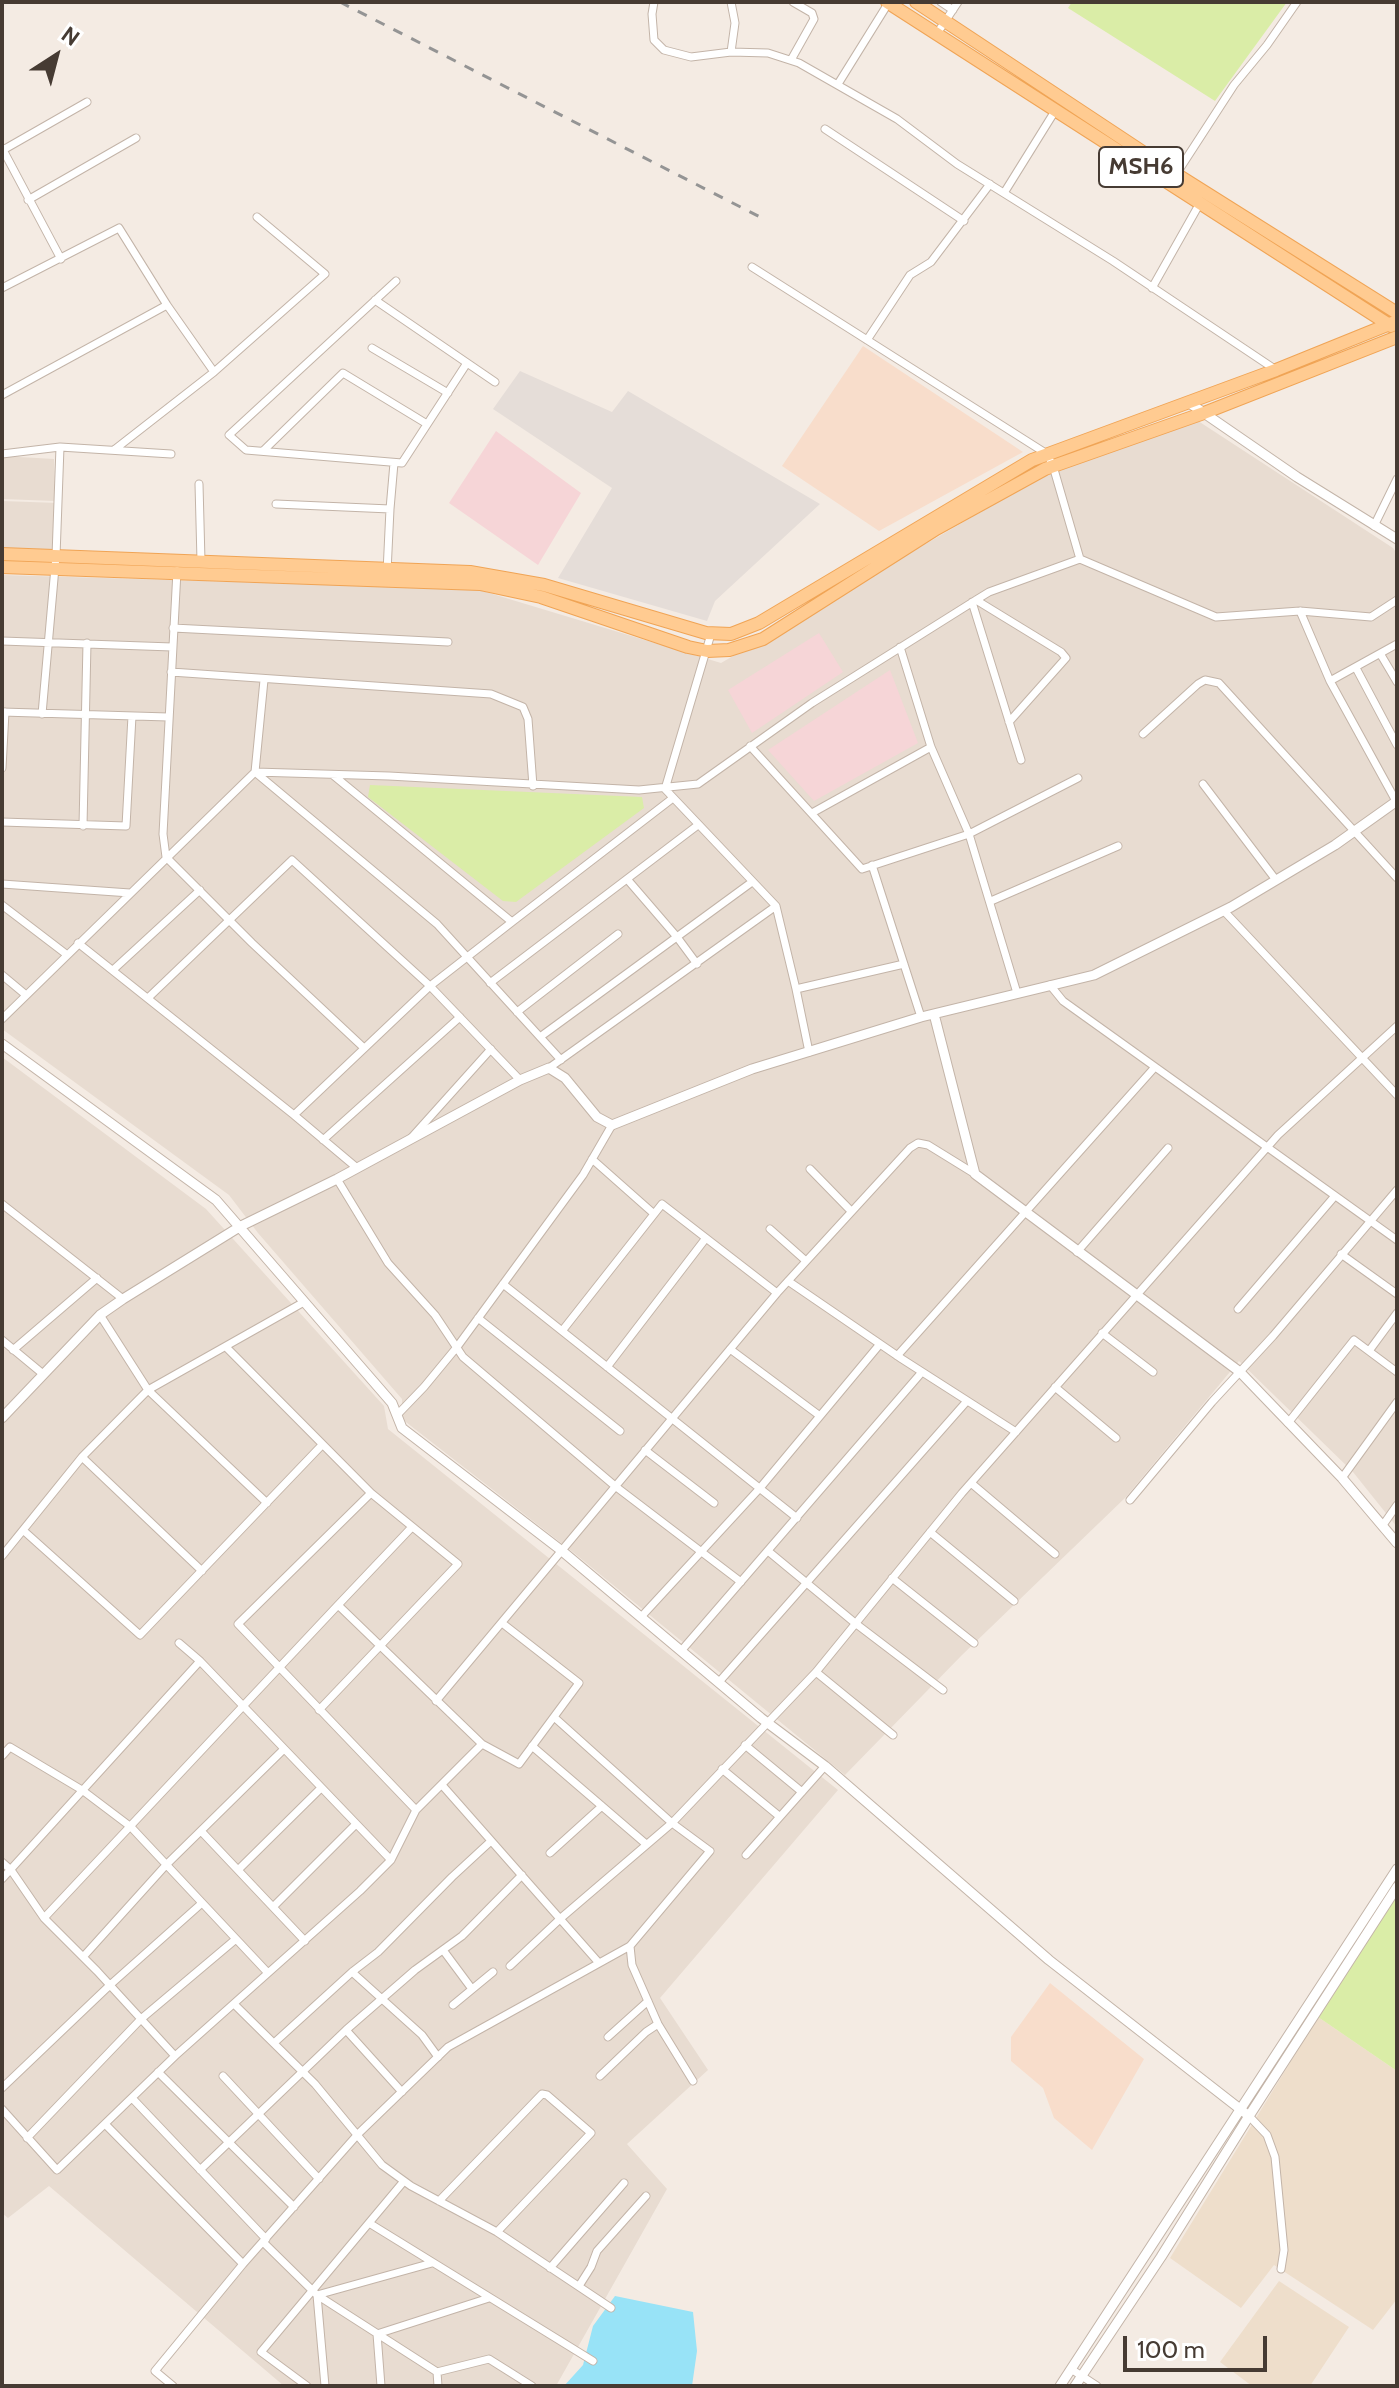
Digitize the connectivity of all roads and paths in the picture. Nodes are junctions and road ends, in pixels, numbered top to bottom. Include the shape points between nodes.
1 (654, 2) edge
2 (731, 2) edge
3 (793, 2) edge
4 (888, 2) edge
5 (916, 2) edge
6 (941, 2) edge
7 (1297, 2) edge
8 (952, 11) edge
9 (936, 35) junction
10 (731, 52) junction
11 (791, 60) junction
12 (838, 84) junction
13 (87, 102) dead end
14 (1055, 111) junction
15 (825, 129) dead end
16 (136, 138) dead end
17 (2, 149) edge
18 (1173, 179) junction
19 (990, 184) junction
20 (1004, 193) junction
21 (1202, 198) junction
22 (28, 200) junction
23 (257, 217) dead end
24 (964, 221) junction
25 (61, 259) junction
26 (752, 267) dead end
27 (396, 281) dead end
28 (2, 288) edge
29 (1152, 288) junction
30 (375, 300) junction
31 (167, 305) junction
32 (1397, 313) edge
33 (1394, 325) edge
34 (1397, 337) edge
35 (867, 340) junction
36 (372, 348) dead end
37 (467, 363) junction
38 (1276, 370) junction
39 (214, 372) junction
40 (495, 382) dead end
41 (448, 393) junction
42 (2, 395) edge
43 (1188, 402) junction
44 (1204, 413) junction
45 (427, 424) junction
46 (60, 447) junction
47 (114, 450) junction
48 (263, 451) junction
49 (2, 454) edge
50 (171, 454) dead end
51 (1050, 460) junction
52 (394, 463) junction
53 (1397, 479) edge
54 (199, 484) dead end
55 (276, 504) dead end
56 (390, 509) junction
57 (1374, 526) junction
58 (1397, 539) edge
59 (2, 554) edge
60 (1080, 559) junction
61 (201, 561) junction
62 (55, 562) junction
63 (2, 567) edge
64 (177, 567) junction
65 (387, 574) junction
66 (1397, 600) edge
67 (974, 601) junction
68 (1302, 615) junction
69 (173, 628) junction
70 (711, 634) junction
71 (2, 641) edge
72 (48, 641) junction
73 (448, 642) dead end
74 (87, 643) junction
75 (1397, 644) edge
76 (172, 647) junction
77 (900, 647) junction
78 (707, 651) junction
79 (1381, 655) junction
80 (1356, 668) junction
81 (171, 672) junction
82 (264, 680) junction
83 (1330, 681) junction
84 (1397, 682) edge
85 (4, 712) edge
86 (42, 714) junction
87 (85, 715) junction
88 (132, 716) junction
89 (168, 717) junction
90 (1009, 722) junction
91 (1143, 734) dead end
92 (1397, 745) edge
93 (750, 746) junction
94 (931, 747) junction
95 (1021, 760) dead end
96 (2, 768) edge
97 (255, 772) junction
98 (333, 775) junction
99 (1078, 778) dead end
100 (1203, 784) dead end
101 (533, 786) junction
102 (665, 789) junction
103 (673, 798) junction
104 (1397, 801) edge
105 (812, 813) junction
106 (2, 822) edge
107 (698, 825) junction
108 (83, 826) junction
109 (1353, 832) junction
110 (969, 834) junction
111 (1118, 846) dead end
112 (166, 857) junction
113 (872, 865) junction
114 (1397, 878) edge
115 (627, 879) junction
116 (1276, 880) junction
117 (752, 882) junction
118 (2, 884) edge
119 (200, 890) junction
120 (130, 893) junction
121 (991, 901) junction
122 (2, 905) edge
123 (776, 906) junction
124 (1224, 911) junction
125 (229, 919) junction
126 (512, 922) junction
127 (618, 934) dead end
128 (677, 937) junction
129 (78, 943) junction
130 (66, 954) junction
131 (466, 958) junction
132 (697, 964) junction
133 (904, 964) junction
134 (113, 970) junction
135 (2, 975) edge
136 (490, 983) junction
137 (1050, 985) junction
138 (430, 986) junction
139 (796, 989) junction
140 (1017, 993) junction
141 (26, 995) junction
142 (148, 998) junction
143 (517, 1012) junction
144 (934, 1014) junction
145 (460, 1017) junction
146 (921, 1017) junction
147 (2, 1019) edge
148 (1397, 1026) edge
149 (540, 1037) junction
150 (2, 1044) edge
151 (364, 1048) junction
152 (491, 1049) junction
153 (809, 1052) junction
154 (561, 1060) junction
155 (1362, 1060) junction
156 (1155, 1067) junction
157 (549, 1068) junction
158 (520, 1080) junction
159 (1397, 1095) edge
160 (294, 1115) junction
161 (612, 1125) junction
162 (411, 1137) junction
163 (323, 1140) junction
164 (1267, 1147) junction
165 (1168, 1148) dead end
166 (592, 1159) junction
167 (357, 1168) junction
168 (810, 1169) dead end
169 (975, 1174) junction
170 (337, 1179) junction
171 (1397, 1190) edge
172 (1334, 1197) junction
173 (2, 1204) edge
174 (851, 1211) junction
175 (1024, 1212) junction
176 (653, 1213) junction
177 (1369, 1220) junction
178 (241, 1226) junction
179 (770, 1229) dead end
180 (706, 1238) junction
181 (1397, 1240) edge
182 (1077, 1252) junction
183 (1341, 1254) junction
184 (806, 1261) junction
185 (97, 1278) junction
186 (788, 1281) junction
187 (503, 1284) junction
188 (777, 1293) junction
189 (1397, 1294) edge
190 (1135, 1295) junction
191 (123, 1299) junction
192 (304, 1302) junction
193 (1238, 1309) dead end
194 (1397, 1313) edge
195 (100, 1315) junction
196 (478, 1318) junction
197 (562, 1331) junction
198 (1102, 1333) junction
199 (2, 1340) edge
200 (880, 1344) junction
201 (226, 1347) junction
202 (457, 1347) junction
203 (730, 1349) junction
204 (13, 1350) junction
205 (1369, 1351) junction
206 (897, 1356) junction
207 (607, 1367) junction
208 (922, 1372) junction
209 (1153, 1372) dead end
210 (1240, 1372) junction
211 (1397, 1372) edge
212 (43, 1374) junction
213 (1055, 1387) junction
214 (148, 1390) junction
215 (967, 1401) junction
216 (1397, 1402) edge
217 (398, 1414) junction
218 (820, 1416) junction
219 (2, 1418) edge
220 (672, 1418) junction
221 (1288, 1423) junction
222 (620, 1431) dead end
223 (1016, 1432) junction
224 (1116, 1438) dead end
225 (321, 1446) junction
226 (645, 1450) junction
227 (82, 1457) junction
228 (1342, 1478) junction
229 (971, 1483) junction
230 (615, 1486) junction
231 (760, 1488) junction
232 (371, 1493) junction
233 (1130, 1500) dead end
234 (267, 1503) junction
235 (714, 1503) dead end
236 (1397, 1505) edge
237 (797, 1518) junction
238 (1383, 1525) junction
239 (412, 1527) junction
240 (24, 1531) junction
241 (930, 1532) junction
242 (1397, 1543) edge
243 (562, 1551) junction
244 (702, 1551) junction
245 (768, 1551) junction
246 (1055, 1554) dead end
247 (2, 1556) edge
248 (202, 1571) junction
249 (892, 1578) junction
250 (741, 1582) junction
251 (807, 1584) junction
252 (1014, 1601) dead end
253 (338, 1605) junction
254 (641, 1617) junction
255 (502, 1623) junction
256 (855, 1623) junction
257 (179, 1643) dead end
258 (974, 1643) dead end
259 (380, 1646) junction
260 (681, 1651) junction
261 (200, 1661) junction
262 (279, 1667) junction
263 (816, 1672) junction
264 (719, 1682) junction
265 (943, 1690) dead end
266 (436, 1701) junction
267 (242, 1706) junction
268 (319, 1710) junction
269 (554, 1717) junction
270 (767, 1722) junction
271 (893, 1735) dead end
272 (2, 1742) edge
273 (482, 1744) junction
274 (745, 1745) junction
275 (532, 1746) junction
276 (10, 1747) junction
277 (284, 1749) junction
278 (2, 1756) edge
279 (825, 1766) junction
280 (722, 1769) junction
281 (442, 1785) junction
282 (321, 1788) junction
283 (82, 1790) junction
284 (802, 1792) junction
285 (602, 1806) junction
286 (416, 1810) junction
287 (779, 1816) junction
288 (672, 1823) junction
289 (356, 1824) junction
290 (131, 1827) junction
291 (201, 1831) junction
292 (491, 1841) junction
293 (646, 1844) junction
294 (550, 1853) dead end
295 (746, 1855) dead end
296 (391, 1860) junction
297 (2, 1862) edge
298 (166, 1865) junction
299 (1397, 1869) edge
300 (11, 1870) junction
301 (238, 1870) junction
302 (522, 1875) junction
303 (2, 1879) edge
304 (1397, 1887) edge
305 (202, 1903) junction
306 (273, 1907) junction
307 (44, 1918) junction
308 (561, 1918) junction
309 (236, 1939) junction
310 (305, 1941) junction
311 (630, 1946) junction
312 (443, 1950) junction
313 (83, 1957) junction
314 (599, 1963) junction
315 (510, 1966) dead end
316 (352, 1972) junction
317 (493, 1972) dead end
318 (268, 1973) junction
319 (110, 1985) junction
320 (472, 1989) junction
321 (381, 1999) junction
322 (648, 2001) junction
323 (234, 2004) junction
324 (453, 2005) dead end
325 (141, 2019) junction
326 (658, 2024) junction
327 (346, 2030) junction
328 (608, 2037) dead end
329 (274, 2043) junction
330 (175, 2056) junction
331 (438, 2057) junction
332 (303, 2071) junction
333 (158, 2072) junction
334 (223, 2076) dead end
335 (600, 2076) dead end
336 (693, 2081) dead end
337 (2, 2088) edge
338 (402, 2092) junction
339 (132, 2098) junction
340 (2, 2109) edge
341 (1239, 2109) junction
342 (258, 2113) junction
343 (1249, 2116) junction
344 (105, 2124) junction
345 (358, 2134) junction
346 (27, 2138) junction
347 (228, 2142) junction
348 (200, 2170) junction
349 (319, 2179) junction
350 (404, 2181) junction
351 (624, 2183) dead end
352 (646, 2196) dead end
353 (439, 2201) junction
354 (294, 2207) junction
355 (369, 2223) junction
356 (497, 2232) junction
357 (265, 2241) junction
358 (432, 2263) junction
359 (243, 2264) junction
360 (550, 2268) junction
361 (1281, 2269) dead end
362 (579, 2286) junction
363 (315, 2293) junction
364 (489, 2298) junction
365 (611, 2308) dead end
366 (377, 2334) junction
367 (593, 2361) dead end
368 (1071, 2369) junction
369 (437, 2372) junction
370 (1082, 2376) junction
371 (173, 2386) edge
372 (307, 2386) edge
373 (325, 2386) edge
374 (381, 2386) edge
375 (438, 2386) edge
376 (532, 2386) edge
377 (1060, 2386) edge
378 (1075, 2386) edge
379 (1097, 2386) edge

1 - 10 street via 654,40 664,50 691,57
2 - 10 street
3 - 11 street via 814,19
4 - 9 main road, MSH6
4 - 12 street
5 - 8 main road, MSH6
6 - 8 street
7 - 18 street
8 - 9 street
8 - 18 main road, MSH6
9 - 14 main road, MSH6
10 - 11 street
11 - 12 street
12 - 19 street
13 - 17 street
14 - 18 main road, MSH6
14 - 20 street
15 - 24 street
16 - 22 street
17 - 22 street
18 - 21 main road, MSH6
19 - 20 street
19 - 24 street
20 - 29 street
21 - 29 street
21 - 32 main road, MSH6
21 - 33 main road, MSH6
22 - 25 street
23 - 39 street via 325,274
24 - 35 street via 931,262 910,275
25 - 28 street
25 - 31 street via 119,228
26 - 35 street
27 - 30 street
29 - 38 street
30 - 37 street
30 - 48 street via 229,435 246,450
31 - 39 street
31 - 42 street
33 - 38 main road
34 - 44 main road
35 - 51 street
36 - 41 street
37 - 40 street
37 - 41 street
38 - 43 main road
39 - 47 street
41 - 45 street
43 - 44 street
43 - 51 main road
44 - 51 main road
44 - 57 street
45 - 48 street via 343,373
45 - 52 street via 402,463
46 - 47 street
46 - 49 street
46 - 62 street
47 - 50 street
48 - 52 street
51 - 60 street
51 - 70 main road via 892,542 759,623 731,634
51 - 78 main road via 763,639
52 - 56 street
53 - 57 street
54 - 61 street
55 - 56 street
56 - 65 street
57 - 58 street
59 - 62 main road
60 - 67 street
60 - 68 street via 1216,617
61 - 64 main road
61 - 65 main road
62 - 63 main road
62 - 64 main road
62 - 72 street
64 - 65 main road
64 - 69 street
65 - 70 main road via 470,572 508,577
65 - 78 main road via 507,588
66 - 68 street via 1371,617
67 - 77 street
67 - 90 street
67 - 90 street via 1066,658
68 - 83 street
69 - 73 street
69 - 76 street
70 - 78 street
71 - 72 street
72 - 74 street
72 - 86 street
74 - 76 street
74 - 87 street
75 - 79 street
76 - 81 street
77 - 93 street
77 - 94 street
78 - 102 street
79 - 80 street
79 - 84 street
80 - 83 street
80 - 92 street
81 - 82 street
81 - 89 street
82 - 97 street
82 - 101 street via 491,694 523,707
83 - 104 street
85 - 86 street
85 - 96 street
86 - 87 street
87 - 88 street
87 - 108 street
88 - 89 street
88 - 108 street via 126,826
89 - 112 street
90 - 95 street
91 - 109 street via 1198,684 1213,680
93 - 102 street via 698,784
93 - 105 street
94 - 105 street
94 - 110 street
97 - 98 street
97 - 112 street
97 - 131 street via 437,924
98 - 101 street
98 - 126 street
99 - 110 street
100 - 116 street
101 - 102 street
102 - 103 street
103 - 107 street
103 - 126 street
104 - 109 street
105 - 113 street via 862,869
106 - 108 street
107 - 115 street
107 - 117 street
109 - 114 street
109 - 116 street
110 - 113 street
110 - 121 street
111 - 121 street
112 - 119 street
112 - 120 street
113 - 133 street
115 - 128 street
115 - 136 street
116 - 124 street
117 - 123 street
117 - 128 street
118 - 120 street
119 - 125 street
119 - 134 street
120 - 129 street
121 - 140 street
122 - 130 street
123 - 132 street
123 - 139 street
124 - 137 street via 1094,975
124 - 155 street
125 - 138 street via 292,860
125 - 142 street
125 - 151 street
126 - 131 street
127 - 143 street
128 - 132 street
128 - 149 street
129 - 130 street
129 - 134 street
130 - 141 street
131 - 136 street
131 - 138 street
132 - 154 street
133 - 139 street
133 - 146 street
134 - 142 street
135 - 141 street
136 - 143 street
137 - 140 street
137 - 156 street via 1063,1001
138 - 145 street
138 - 151 street
139 - 153 street
140 - 144 street
141 - 147 street
142 - 160 street
143 - 149 street
144 - 146 street
144 - 169 street
145 - 152 street
145 - 163 street
146 - 153 street
148 - 155 street
149 - 154 street
150 - 178 street via 216,1200
151 - 160 street
152 - 158 street
152 - 162 street
153 - 161 street
154 - 157 street
155 - 159 street
155 - 164 street
156 - 164 street
156 - 175 street
157 - 158 street
157 - 161 street via 565,1078 597,1117
158 - 162 street
160 - 163 street
161 - 166 street
162 - 167 street
163 - 167 street
164 - 172 street
164 - 190 street
165 - 182 street
166 - 176 street
166 - 187 street
167 - 170 street
168 - 174 street
169 - 174 street via 918,1143
169 - 175 street
170 - 178 street
170 - 202 street via 388,1263
171 - 177 street
172 - 177 street
172 - 193 street
173 - 185 street
174 - 184 street
175 - 182 street
175 - 206 street
176 - 180 street via 664,1204
176 - 197 street
177 - 181 street
177 - 183 street
178 - 191 street
178 - 192 street
179 - 184 street
180 - 188 street
180 - 207 street
182 - 190 street
183 - 189 street
183 - 210 street
184 - 186 street
185 - 191 street
185 - 204 street
186 - 188 street
186 - 200 street
187 - 196 street
187 - 197 street
188 - 203 street
190 - 198 street
190 - 210 street
191 - 195 street
192 - 201 street
192 - 217 street
194 - 205 street
195 - 212 street
195 - 214 street
196 - 202 street
196 - 222 street
197 - 207 street
198 - 209 street
198 - 213 street
199 - 204 street
200 - 206 street
200 - 218 street
201 - 214 street
201 - 225 street
202 - 217 street
202 - 230 street
203 - 218 street
203 - 220 street
204 - 212 street
205 - 211 street
205 - 221 street via 1354,1340
206 - 208 street
207 - 220 street
208 - 215 street
208 - 237 street
210 - 221 street
210 - 233 street
212 - 219 street
213 - 223 street
213 - 224 street
214 - 227 street
214 - 234 street
215 - 223 street
215 - 251 street
216 - 228 street
217 - 243 street via 402,1428
218 - 231 street
220 - 226 street
220 - 231 street
221 - 228 street
223 - 229 street
225 - 232 street
225 - 234 street
226 - 230 street
226 - 235 street
227 - 240 street
227 - 248 street
228 - 238 street
229 - 241 street
229 - 246 street
230 - 243 street
230 - 244 street
231 - 237 street
231 - 244 street
232 - 239 street
232 - 262 street via 238,1624
234 - 248 street
236 - 238 street
237 - 245 street
238 - 242 street
239 - 253 street
239 - 259 street via 458,1564
240 - 247 street
240 - 248 street via 140,1635
241 - 249 street
241 - 252 street
243 - 254 street
243 - 255 street
244 - 250 street
244 - 254 street
245 - 250 street
245 - 251 street
249 - 256 street
249 - 258 street
250 - 260 street
251 - 256 street
251 - 264 street
253 - 259 street
253 - 262 street
254 - 260 street
255 - 266 street
255 - 269 street via 579,1683
256 - 263 street
256 - 265 street
257 - 261 street
259 - 266 street
259 - 268 street
260 - 264 street
261 - 267 street
261 - 283 street
262 - 267 street
262 - 268 street
263 - 270 street
263 - 271 street
264 - 270 street
266 - 273 street
267 - 277 street
267 - 290 street
268 - 286 street
269 - 275 street
269 - 288 street
270 - 274 street
270 - 279 street
272 - 276 street
273 - 275 street via 519,1764
273 - 281 street
274 - 280 street
274 - 284 street
275 - 285 street
276 - 278 street
276 - 283 street
277 - 282 street
277 - 291 street
279 - 284 street
279 - 341 street via 1049,1960
280 - 287 street
280 - 288 street
281 - 286 street
281 - 292 street
282 - 289 street
282 - 301 street
283 - 290 street
283 - 300 street
284 - 287 street
285 - 293 street
285 - 294 street
286 - 296 street
287 - 295 street
288 - 293 street
288 - 311 street via 710,1851
289 - 296 street
289 - 306 street
290 - 298 street
290 - 307 street
291 - 298 street
291 - 301 street
292 - 302 street
292 - 316 street
293 - 308 street
296 - 310 street
297 - 300 street
298 - 305 street
298 - 313 street
299 - 341 street
300 - 303 street
300 - 307 street
301 - 306 street
302 - 308 street
302 - 312 street
304 - 343 street
305 - 309 street
305 - 319 street
306 - 310 street
307 - 313 street
308 - 314 street
308 - 315 street
309 - 318 street
309 - 325 street
310 - 318 street
311 - 314 street
311 - 322 street via 632,1965
312 - 320 street
312 - 321 street
313 - 319 street
314 - 331 street
316 - 321 street
316 - 329 street
317 - 320 street
318 - 323 street
319 - 325 street
319 - 337 street
320 - 324 street
321 - 327 street
321 - 331 street via 422,2035
322 - 326 street
322 - 328 street
323 - 329 street
323 - 330 street
325 - 330 street
325 - 346 street
326 - 335 street
326 - 336 street
327 - 332 street
327 - 338 street
329 - 332 street
330 - 333 street
331 - 338 street
332 - 342 street
332 - 345 street
333 - 339 street
333 - 347 street
334 - 342 street
338 - 345 street
339 - 344 street
339 - 348 street
340 - 346 street
341 - 343 street
341 - 368 street
342 - 347 street
342 - 349 street
343 - 361 street via 1267,2135 1275,2157 1284,2250
343 - 370 street
344 - 346 street via 57,2170
344 - 359 street
345 - 349 street
345 - 350 street via 382,2165
347 - 348 street
347 - 354 street
348 - 357 street
349 - 354 street
350 - 353 street
350 - 355 street
351 - 360 street
352 - 362 street via 597,2251
353 - 356 street
353 - 356 street via 542,2094 547,2095 591,2133
354 - 357 street
355 - 358 street
355 - 363 street
356 - 360 street
357 - 359 street
357 - 363 street
358 - 363 street
358 - 364 street
359 - 371 street via 155,2371
360 - 362 street
362 - 365 street
363 - 366 street
363 - 372 street via 261,2352
363 - 373 street
364 - 366 street
364 - 367 street
366 - 369 street
366 - 374 street
368 - 370 street
368 - 377 street
369 - 375 street
369 - 376 street via 489,2359
370 - 378 street
370 - 379 street

